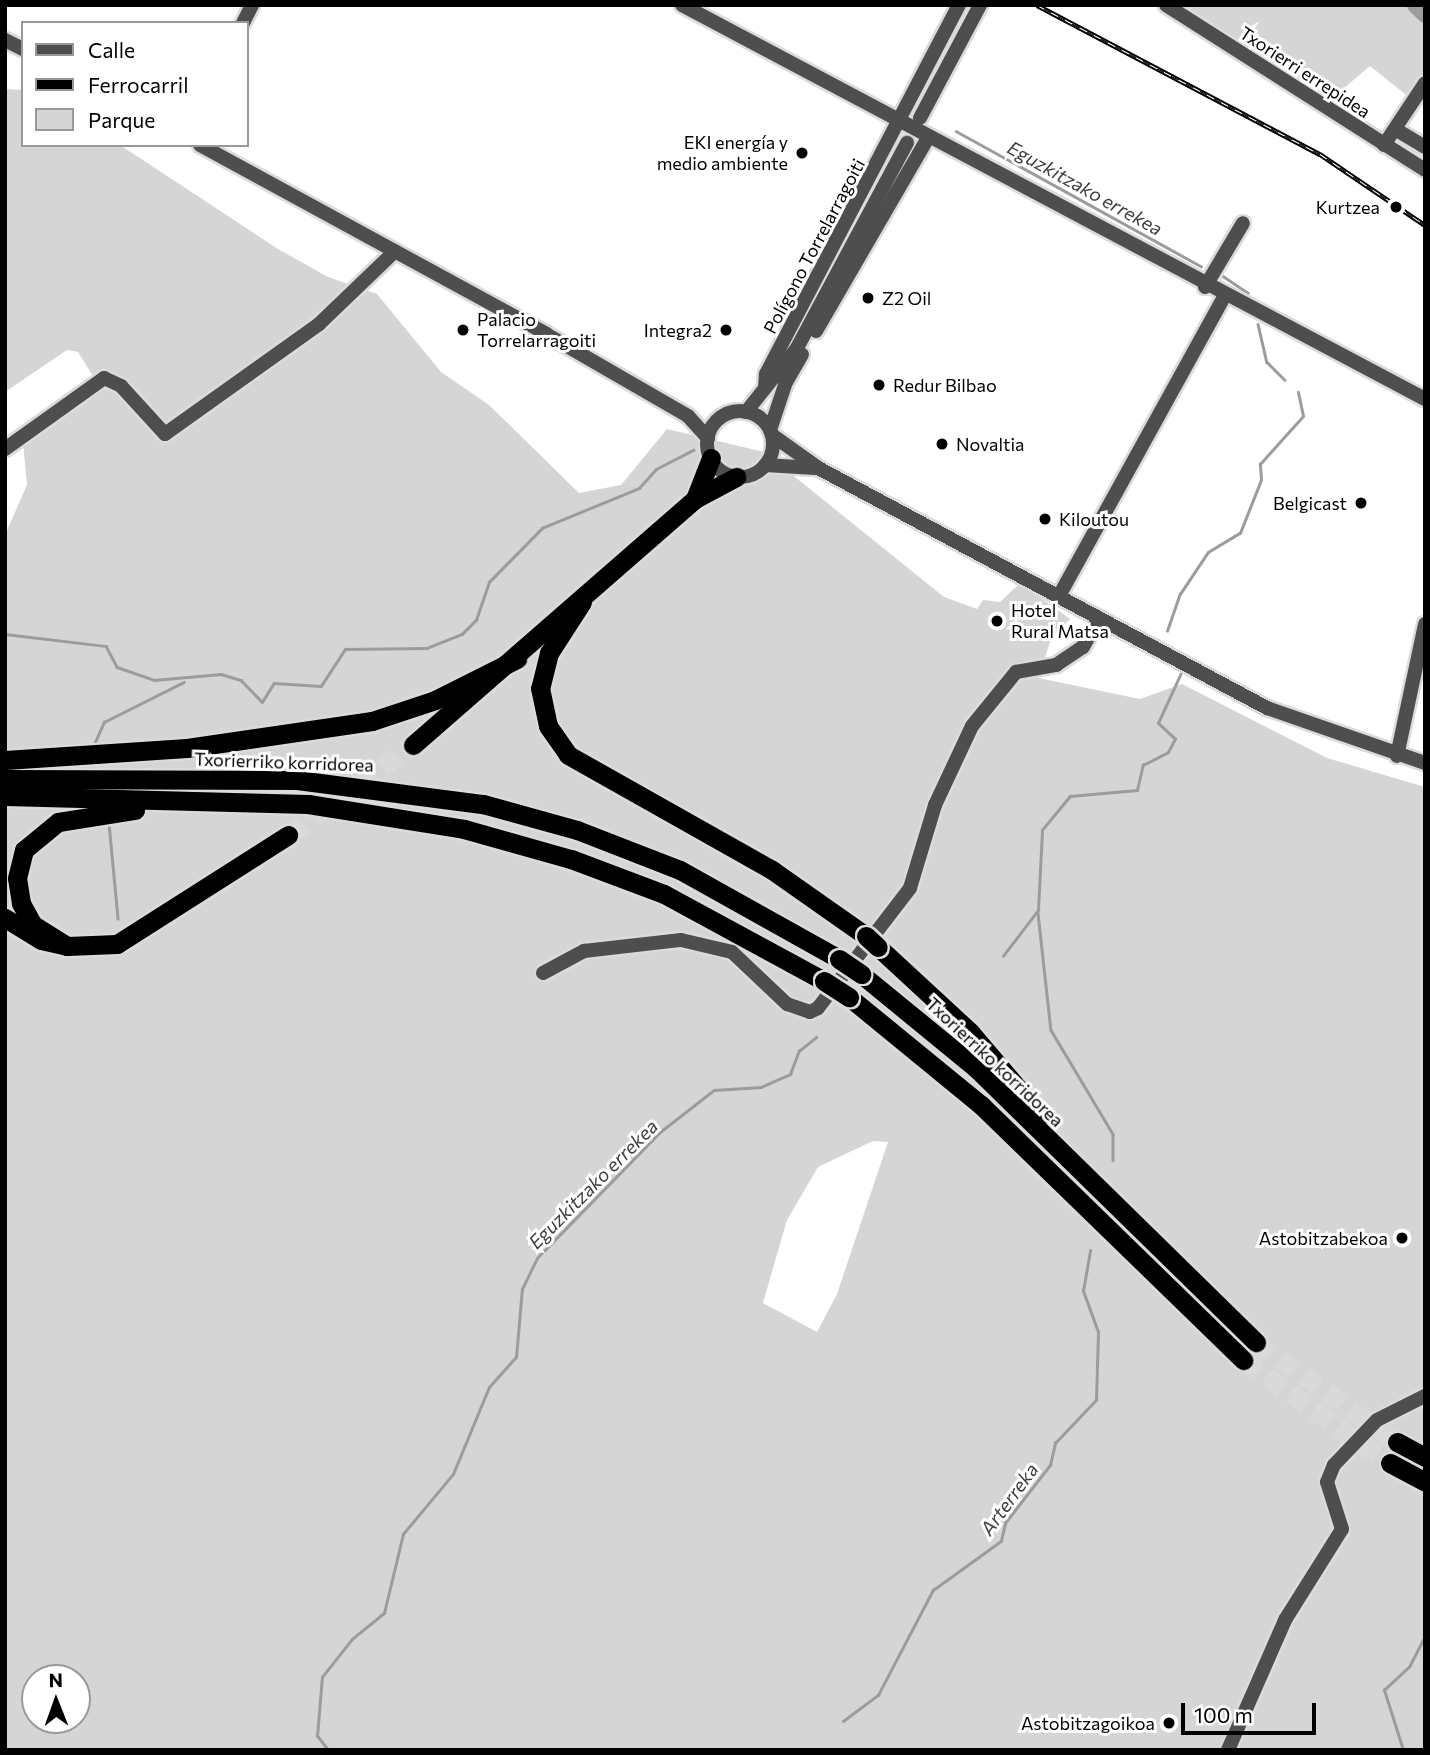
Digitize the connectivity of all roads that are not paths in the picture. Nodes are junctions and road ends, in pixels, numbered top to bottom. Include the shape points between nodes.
1 (252, 5) edge
2 (682, 5) edge
3 (959, 5) edge
4 (980, 5) edge
5 (1166, 5) edge
6 (244, 21) edge
7 (5, 40) edge
8 (21, 48) edge
9 (1424, 87) edge
10 (920, 118) dead end
11 (898, 123) junction
12 (1395, 129) junction
13 (928, 138) junction
14 (907, 143) dead end
15 (1384, 145) junction
16 (206, 147) edge
17 (1425, 147) edge
18 (1425, 170) edge
19 (1243, 223) dead end
20 (395, 251) junction
21 (1205, 287) junction
22 (1224, 297) junction
23 (797, 348) junction
24 (785, 384) junction
25 (765, 388) junction
26 (1425, 399) edge
27 (746, 412) junction
28 (688, 416) junction
29 (721, 418) junction
30 (771, 433) junction
31 (708, 438) junction
32 (5, 449) edge
33 (710, 458) junction
34 (765, 466) junction
35 (820, 469) junction
36 (736, 477) junction
37 (695, 499) junction
38 (1059, 596) junction
39 (582, 602) junction
40 (1099, 618) junction
41 (1425, 624) edge
42 (517, 659) junction
43 (413, 745) tunnel mouth
44 (1397, 756) junction
45 (5, 760) edge
46 (1425, 763) edge
47 (5, 779) edge
48 (5, 796) edge
49 (234, 802) junction
50 (288, 835) tunnel mouth
51 (5, 918) edge
52 (67, 946) junction
53 (543, 973) dead end
54 (1193, 1286) junction
55 (1256, 1342) tunnel mouth
56 (1243, 1360) tunnel mouth
57 (1425, 1396) edge
58 (1398, 1442) tunnel mouth
59 (1425, 1457) edge
60 (1390, 1463) tunnel mouth
61 (1425, 1482) edge
62 (1228, 1750) edge

1 - 6 street
2 - 11 street
3 - 11 street, Polígono Torrelarragoiti
4 - 10 street
5 - 15 street, Txorierri errepidea
7 - 8 street
9 - 12 street
11 - 13 street
11 - 25 street, Polígono Torrelarragoiti via 766,374
12 - 15 street
12 - 17 street
13 - 21 street
13 - 24 street
14 - 23 street
15 - 18 street, Txorierri errepidea
16 - 20 street
19 - 21 street
20 - 28 street
20 - 32 street via 319,324 165,434 121,386 104,378
21 - 22 street
22 - 26 street
22 - 38 street
23 - 24 street
23 - 25 street
24 - 30 street
25 - 27 street
27 - 29 street
27 - 30 street
28 - 29 street
28 - 31 street
29 - 31 street
30 - 34 street
30 - 35 street
31 - 33 street
33 - 36 street
33 - 37 highway
34 - 35 street
34 - 36 street
35 - 38 street
36 - 37 highway
37 - 39 highway
38 - 40 street
39 - 42 highway
39 - 54 highway via 549,653 540,688 548,726 568,755 772,870 872,942 970,1032
40 - 44 street via 1267,708
40 - 53 street via 1083,647 1056,664 1016,673 972,726 935,806 910,888 818,1008 810,1012 788,1004 732,952 681,940 584,951
41 - 44 street
42 - 43 highway
42 - 45 highway via 418,707 332,729
44 - 46 street
47 - 54 highway, Txorierriko korridorea, bridge via 298,780 483,804 680,870 861,974 976,1068
48 - 49 highway
49 - 52 highway via 80,816 37,834 19,865 21,903 33,925
49 - 56 highway, bridge via 388,814 539,848 702,912 849,997 981,1105
50 - 52 highway via 142,933 103,947
51 - 52 highway via 41,940
54 - 55 highway, Txorierriko korridorea
57 - 62 street via 1377,1420 1334,1465 1327,1482 1342,1530 1284,1620
58 - 59 highway
60 - 61 highway

